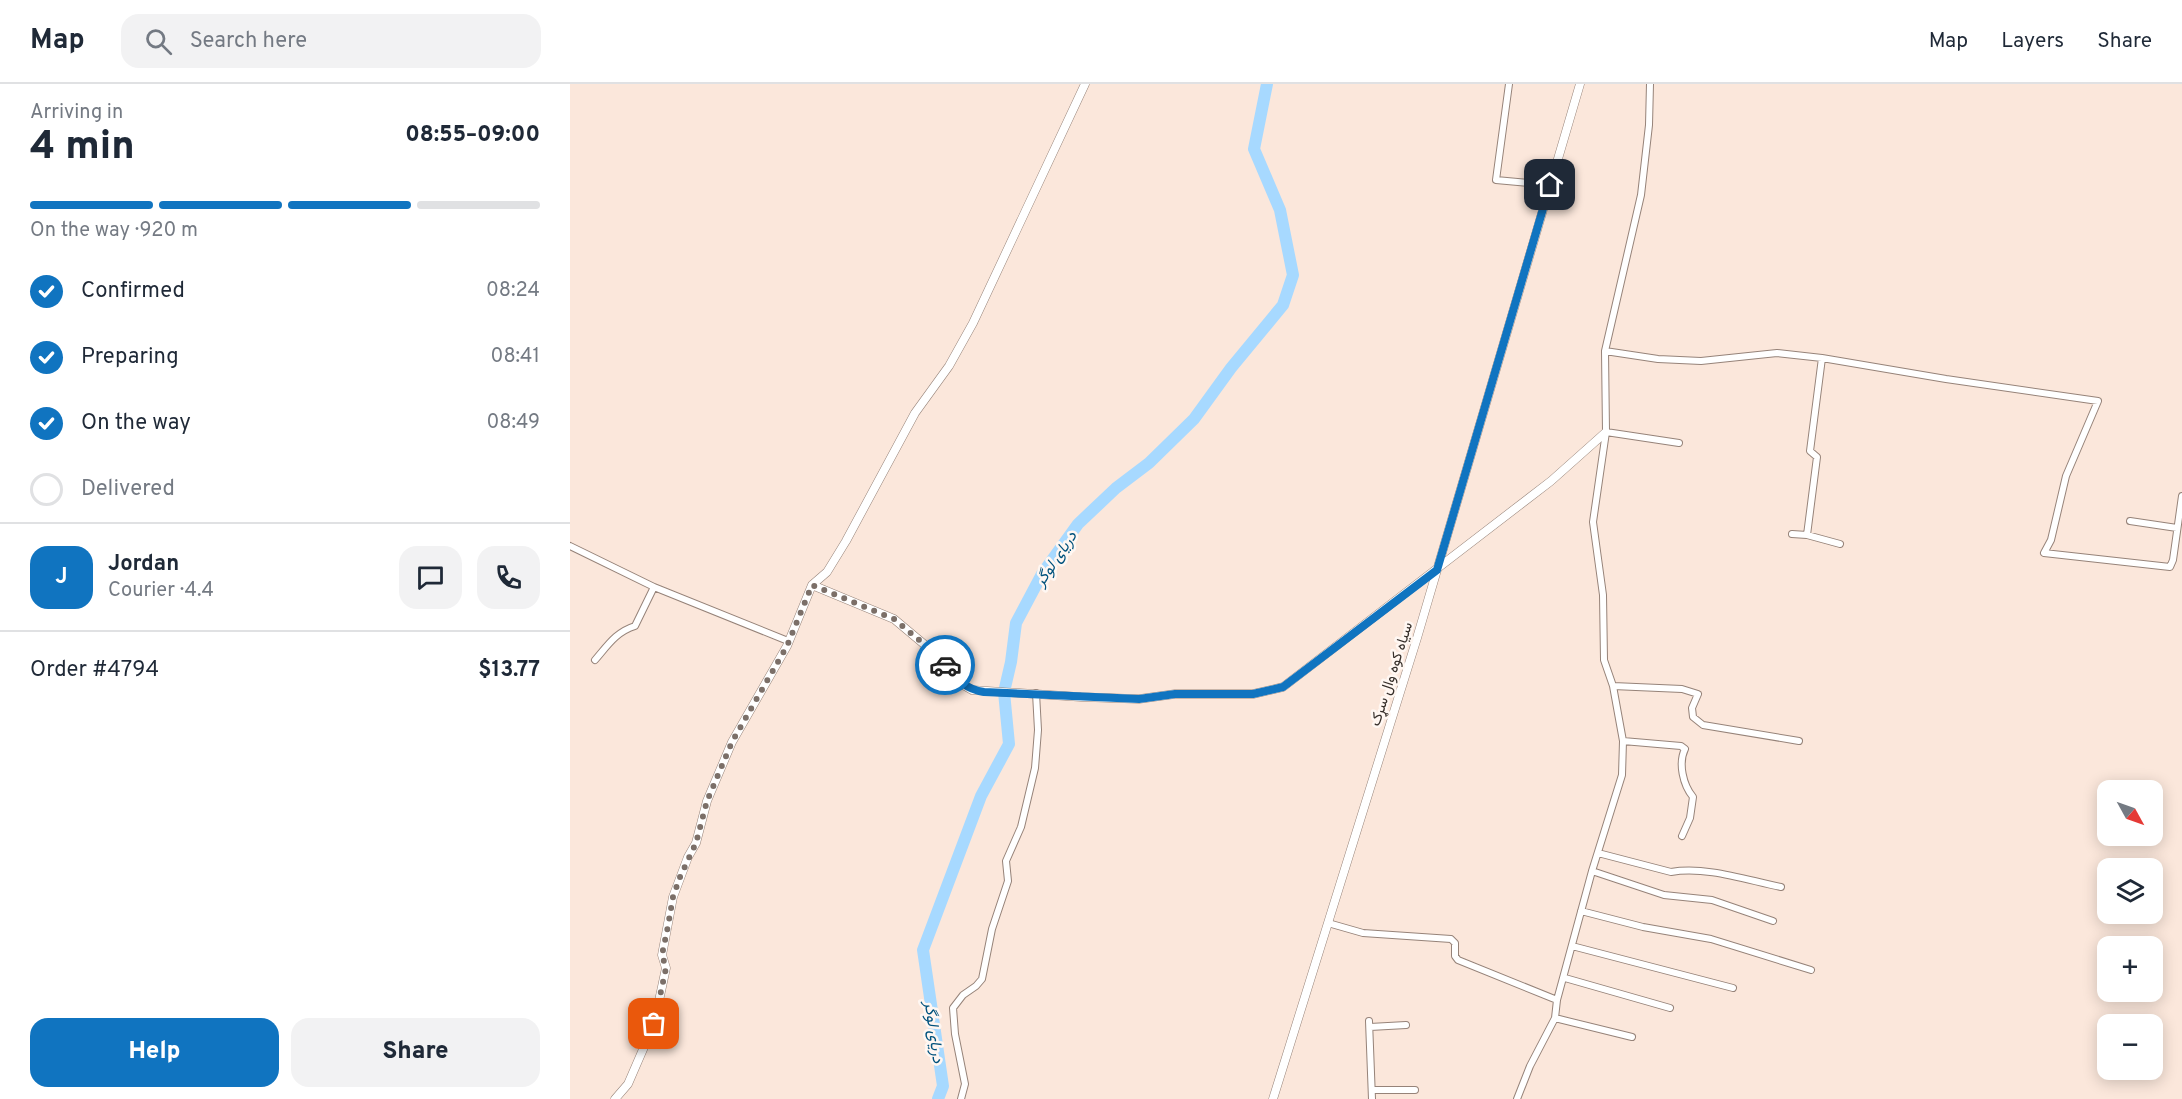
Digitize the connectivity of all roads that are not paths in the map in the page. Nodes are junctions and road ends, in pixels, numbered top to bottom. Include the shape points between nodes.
1 (1085, 84) edge
2 (1509, 84) edge
3 (1580, 84) edge
4 (1650, 84) edge
5 (1550, 185) junction
6 (1605, 351) junction
7 (1822, 358) junction
8 (1606, 432) junction
9 (1678, 443) dead end
10 (2182, 496) edge
11 (2181, 507) edge
12 (2130, 521) dead end
13 (2177, 528) junction
14 (1792, 534) dead end
15 (1807, 535) junction
16 (1840, 544) dead end
17 (570, 546) edge
18 (1437, 570) junction
19 (812, 585) junction
20 (654, 587) junction
21 (788, 641) junction
22 (595, 660) dead end
23 (1613, 686) junction
24 (1036, 693) junction
25 (1623, 741) junction
26 (1799, 741) dead end
27 (1682, 836) dead end
28 (1599, 853) junction
29 (1592, 871) junction
30 (1781, 887) dead end
31 (1581, 911) junction
32 (1773, 921) dead end
33 (1328, 923) junction
34 (1572, 946) junction
35 (1811, 969) dead end
36 (1565, 978) junction
37 (1733, 988) dead end
38 (1557, 1000) junction
39 (1670, 1008) dead end
40 (1555, 1018) junction
41 (1406, 1025) dead end
42 (1632, 1037) dead end
43 (1372, 1090) junction
44 (1414, 1090) dead end
45 (615, 1099) edge
46 (961, 1099) edge
47 (1273, 1099) edge
48 (1372, 1099) edge
49 (1517, 1099) edge

1 - 19 street via 964,340 915,413 832,564
2 - 5 street via 1496,180
3 - 5 street, سیاه کوه وال سړک
4 - 6 street via 1641,195
5 - 18 street, سیاه کوه وال سړک
6 - 7 street via 1658,359 1777,353
6 - 8 street
7 - 13 street via 2098,401 2066,476 2051,540 2044,553 2170,567
7 - 15 street via 1810,451 1817,457
8 - 9 street
8 - 18 street via 1551,481
8 - 23 street via 1593,522 1603,595 1604,660
10 - 11 street
11 - 13 street
12 - 13 street
14 - 15 street
15 - 16 street
17 - 20 street
18 - 24 street via 1283,687 1253,694 1175,694 1139,699
18 - 33 street, سیاه کوه وال سړک
19 - 21 street
19 - 24 street via 894,619 972,690
20 - 21 street
20 - 22 street via 635,626 615,636
21 - 45 street via 732,742 707,801 696,843 673,897 662,955 666,968 654,1024 628,1084
23 - 25 street
23 - 26 street via 1682,689 1698,694 1693,717 1703,725
24 - 46 street via 1035,768 1021,827 1006,861 1008,881 992,929 982,979 953,1008 965,1084
25 - 27 street via 1685,749 1681,757 1685,788 1693,797
25 - 28 street via 1623,775
28 - 29 street
28 - 30 street via 1671,872 1710,873
29 - 31 street
29 - 32 street via 1664,895 1712,900
31 - 34 street
31 - 35 street via 1711,939
33 - 38 street via 1363,933 1451,939 1458,960
33 - 47 street, سیاه کوه وال سړک
34 - 36 street
34 - 37 street
36 - 38 street
36 - 39 street
38 - 40 street
40 - 42 street
40 - 49 street
41 - 43 street via 1369,1024
43 - 44 street
43 - 48 street

